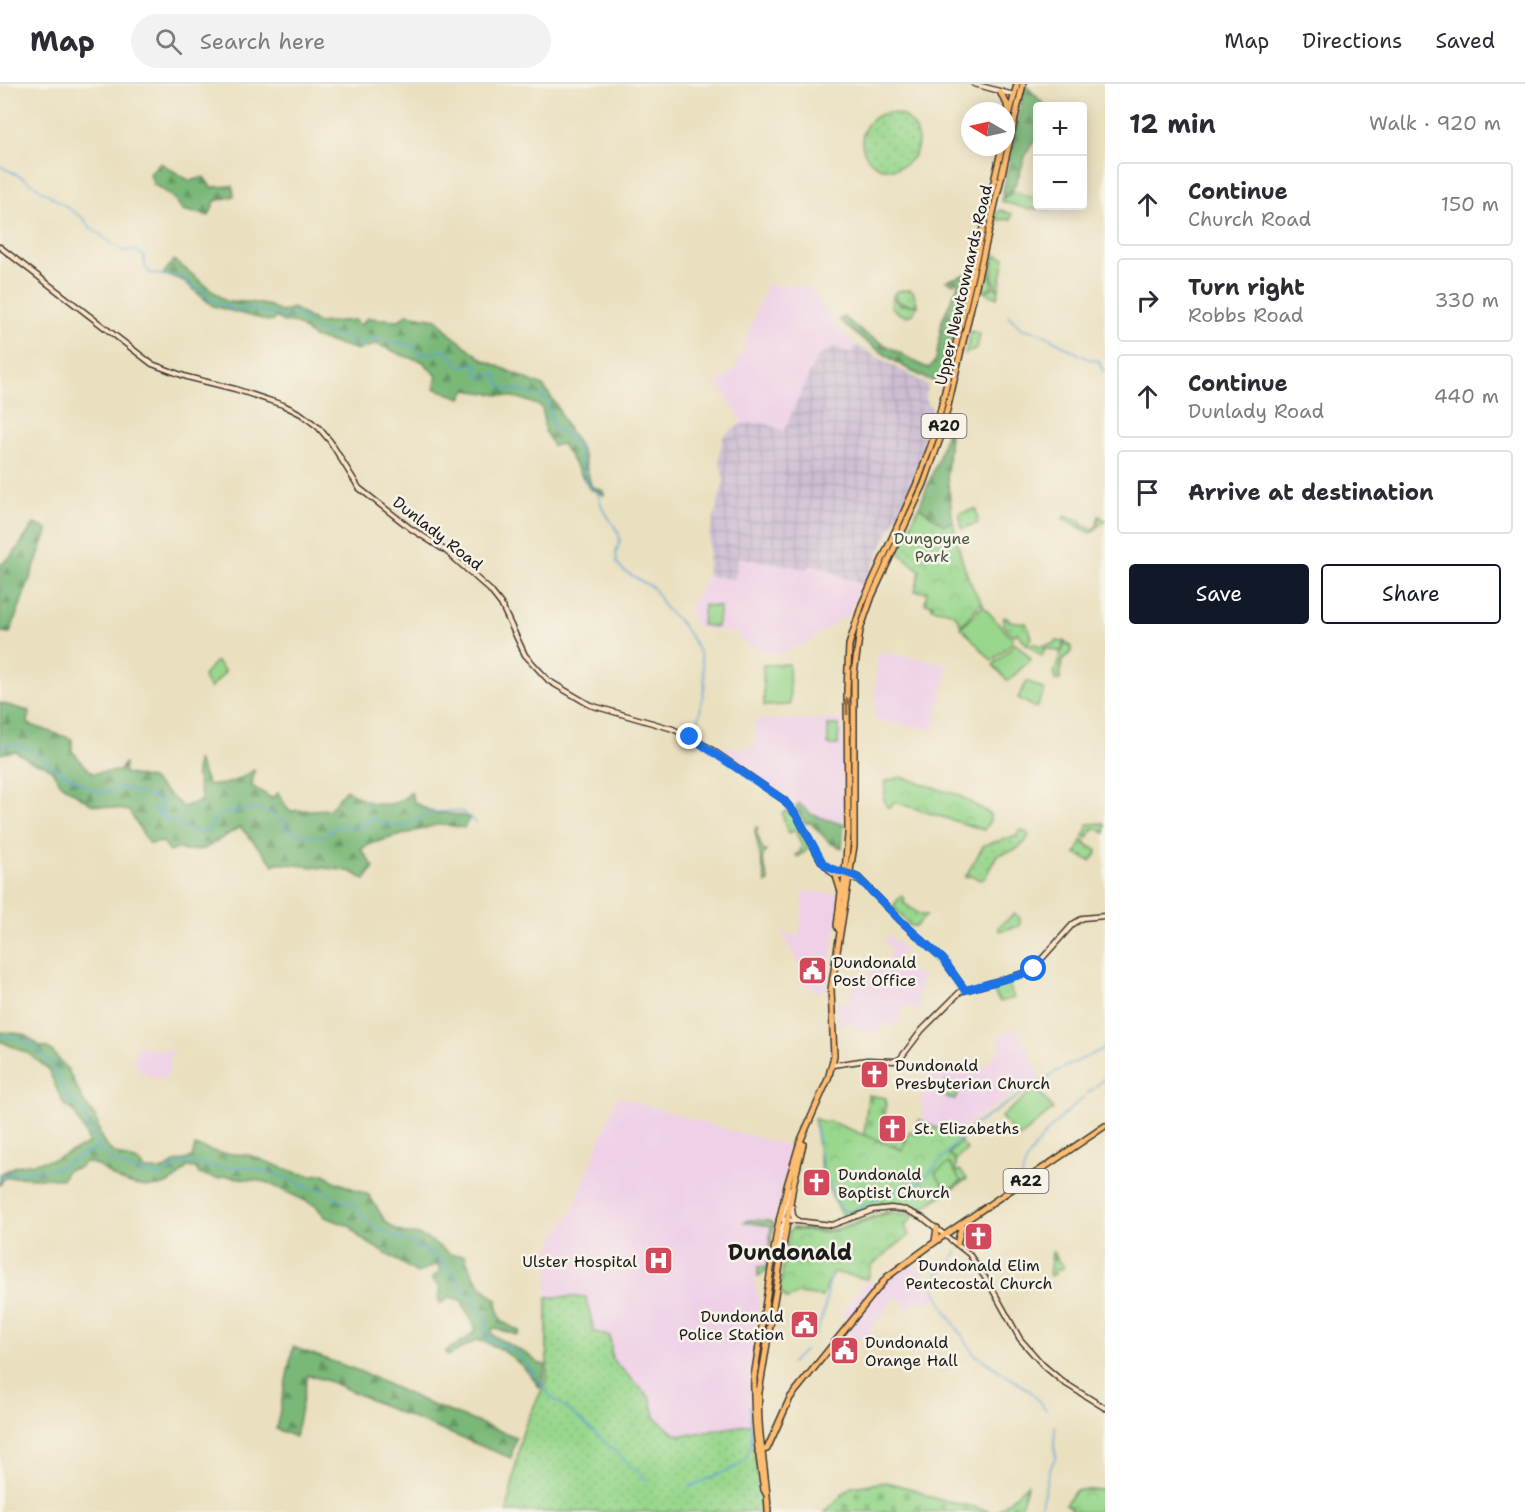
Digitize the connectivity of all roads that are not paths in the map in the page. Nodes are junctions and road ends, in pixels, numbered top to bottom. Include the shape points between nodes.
1 (974, 84) edge
2 (1017, 84) edge
3 (1023, 84) edge
4 (1000, 92) junction
5 (1017, 96) junction
6 (1006, 102) edge
7 (1015, 102) edge
8 (1000, 156) edge
9 (0, 247) edge
10 (964, 342) junction
11 (948, 390) dead end
12 (828, 868) junction
13 (836, 876) junction
14 (848, 876) junction
15 (1105, 916) edge
16 (839, 932) junction
17 (965, 990) junction
18 (833, 1065) junction
19 (1105, 1126) edge
20 (802, 1140) junction
21 (792, 1189) junction
22 (783, 1220) junction
23 (799, 1222) junction
24 (962, 1224) junction
25 (937, 1228) junction
26 (946, 1234) junction
27 (934, 1243) junction
28 (957, 1244) junction
29 (1105, 1408) edge
30 (760, 1438) junction
31 (770, 1440) junction
32 (760, 1451) junction
33 (764, 1460) junction
34 (767, 1495) junction
35 (768, 1512) edge

1 - 4 street
2 - 5 highway, Upper Newtownards Road / A20
3 - 5 highway, Upper Newtownards Road / A20
4 - 5 street
4 - 6 highway
5 - 7 highway, Upper Newtownards Road / A20
5 - 10 highway, Upper Newtownards Road / A20
14 -> 8 highway, Upper Newtownards Road / A20 via 849,645 862,604 932,444
9 - 12 street, Dunlady Road via 152,364 301,414 330,441 359,488 446,550 490,590 501,604 525,656 549,681 590,705 673,729 708,747 784,800
10 - 11 highway
10 - 14 highway, Upper Newtownards Road / A20 via 935,456 860,630 854,674 854,834
12 - 13 street, Dunlady Road
12 - 14 street
13 - 14 street
13 - 16 highway via 841,892
14 - 16 highway, Upper Newtownards Road / A20
14 - 17 street via 862,882 943,959
15 - 17 street via 1083,918 1069,927 1030,971
16 - 18 highway, Upper Newtownards Road / A20 via 831,989
17 - 18 street via 922,1030 900,1059
18 - 20 highway, Upper Newtownards Road / A20
19 - 24 highway, A22
20 - 21 highway, Upper Newtownards Road / A20
20 - 22 highway, Upper Newtownards Road / A20
21 - 22 highway, Upper Newtownards Road / A20
21 - 23 street via 792,1213
22 - 23 street
22 - 30 highway, Upper Newtownards Road / A20 via 760,1382
22 - 32 highway, Upper Newtownards Road / A20 via 754,1377
23 - 25 street via 832,1225 873,1210 894,1208 915,1213
24 - 26 highway, A22
24 - 28 highway
25 - 26 street
25 - 27 highway
26 - 27 highway, A22
26 - 28 street
27 - 31 highway, A22 via 877,1288 790,1398
28 - 29 street via 969,1254 1032,1353 1059,1379
30 - 31 highway via 764,1442
30 - 32 highway, Upper Newtownards Road / A20
31 - 32 highway, A22 via 767,1449
31 - 33 highway, A22
32 - 33 highway, Upper Newtownards Road / A20
32 - 34 highway, Upper Newtownards Road / A20
33 - 34 highway, Upper Newtownards Road / A20
34 - 35 highway, Upper Newtownards Road / A20

